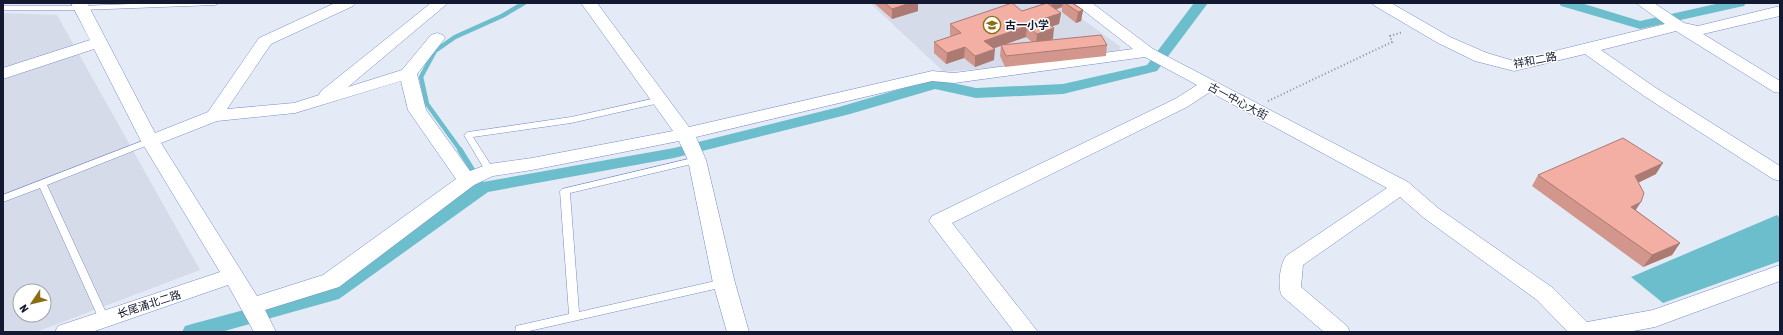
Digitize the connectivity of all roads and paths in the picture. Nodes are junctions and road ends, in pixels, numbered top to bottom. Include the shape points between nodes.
1 (215, 3) edge
2 (348, 3) edge
3 (440, 3) edge
4 (588, 3) edge
5 (1082, 3) edge
6 (1380, 3) edge
7 (80, 5) edge
8 (1649, 7) edge
9 (3, 8) edge
10 (1780, 11) edge
11 (1422, 26) junction
12 (1678, 26) junction
13 (437, 38) dead end
14 (99, 42) junction
15 (1588, 48) junction
16 (1147, 52) junction
17 (3, 74) edge
18 (408, 74) junction
19 (1208, 86) junction
20 (1780, 88) edge
21 (321, 100) junction
22 (661, 100) junction
23 (1251, 109) junction
24 (214, 116) junction
25 (685, 134) junction
26 (150, 141) junction
27 (697, 160) junction
28 (489, 170) junction
29 (1780, 175) edge
30 (467, 180) junction
31 (42, 183) junction
32 (1401, 187) junction
33 (3, 199) edge
34 (1780, 273) edge
35 (232, 276) junction
36 (724, 283) junction
37 (252, 306) junction
38 (574, 316) junction
39 (104, 319) junction
40 (66, 332) edge
41 (265, 332) edge
42 (520, 332) edge
43 (738, 332) edge
44 (1027, 332) edge
45 (1339, 332) edge
46 (1583, 332) edge

1 - 7 lane
2 - 24 street via 265,41
3 - 21 street
4 - 22 street
5 - 16 street, 古一中心大街
6 - 11 street, 祥和二路
7 - 9 lane
7 - 14 street
8 - 12 street
10 - 12 street via 1698,31
11 - 15 street, 祥和二路 via 1444,40 1481,57 1514,66
11 - 23 path via 1390,36 1392,42
12 - 15 street, 祥和二路
12 - 20 street
13 - 18 street
14 - 17 street
14 - 26 street
15 - 29 street via 1650,92
16 - 19 street, 古一中心大街
16 - 25 street via 954,78 932,76
18 - 21 street
18 - 30 street via 417,110
19 - 23 street, 古一中心大街
19 - 44 street via 1181,103 939,221
21 - 24 street via 295,108
22 - 25 street
22 - 28 lane via 571,120 468,135
23 - 32 street, 古一中心大街
24 - 26 street
25 - 27 street
25 - 28 street
26 - 31 lane
26 - 35 street
27 - 36 street
27 - 38 lane via 565,191
28 - 30 street
30 - 37 street via 331,280
31 - 33 lane
31 - 39 lane
32 - 45 street via 1293,261 1290,290
32 - 46 street, 古一中心大街 via 1431,213 1544,294
34 - 46 street via 1655,318
35 - 37 street
35 - 39 street, 长尾涌北二路
36 - 38 lane
36 - 43 street
37 - 41 street
38 - 42 lane via 520,329
39 - 40 street, 长尾涌北二路

